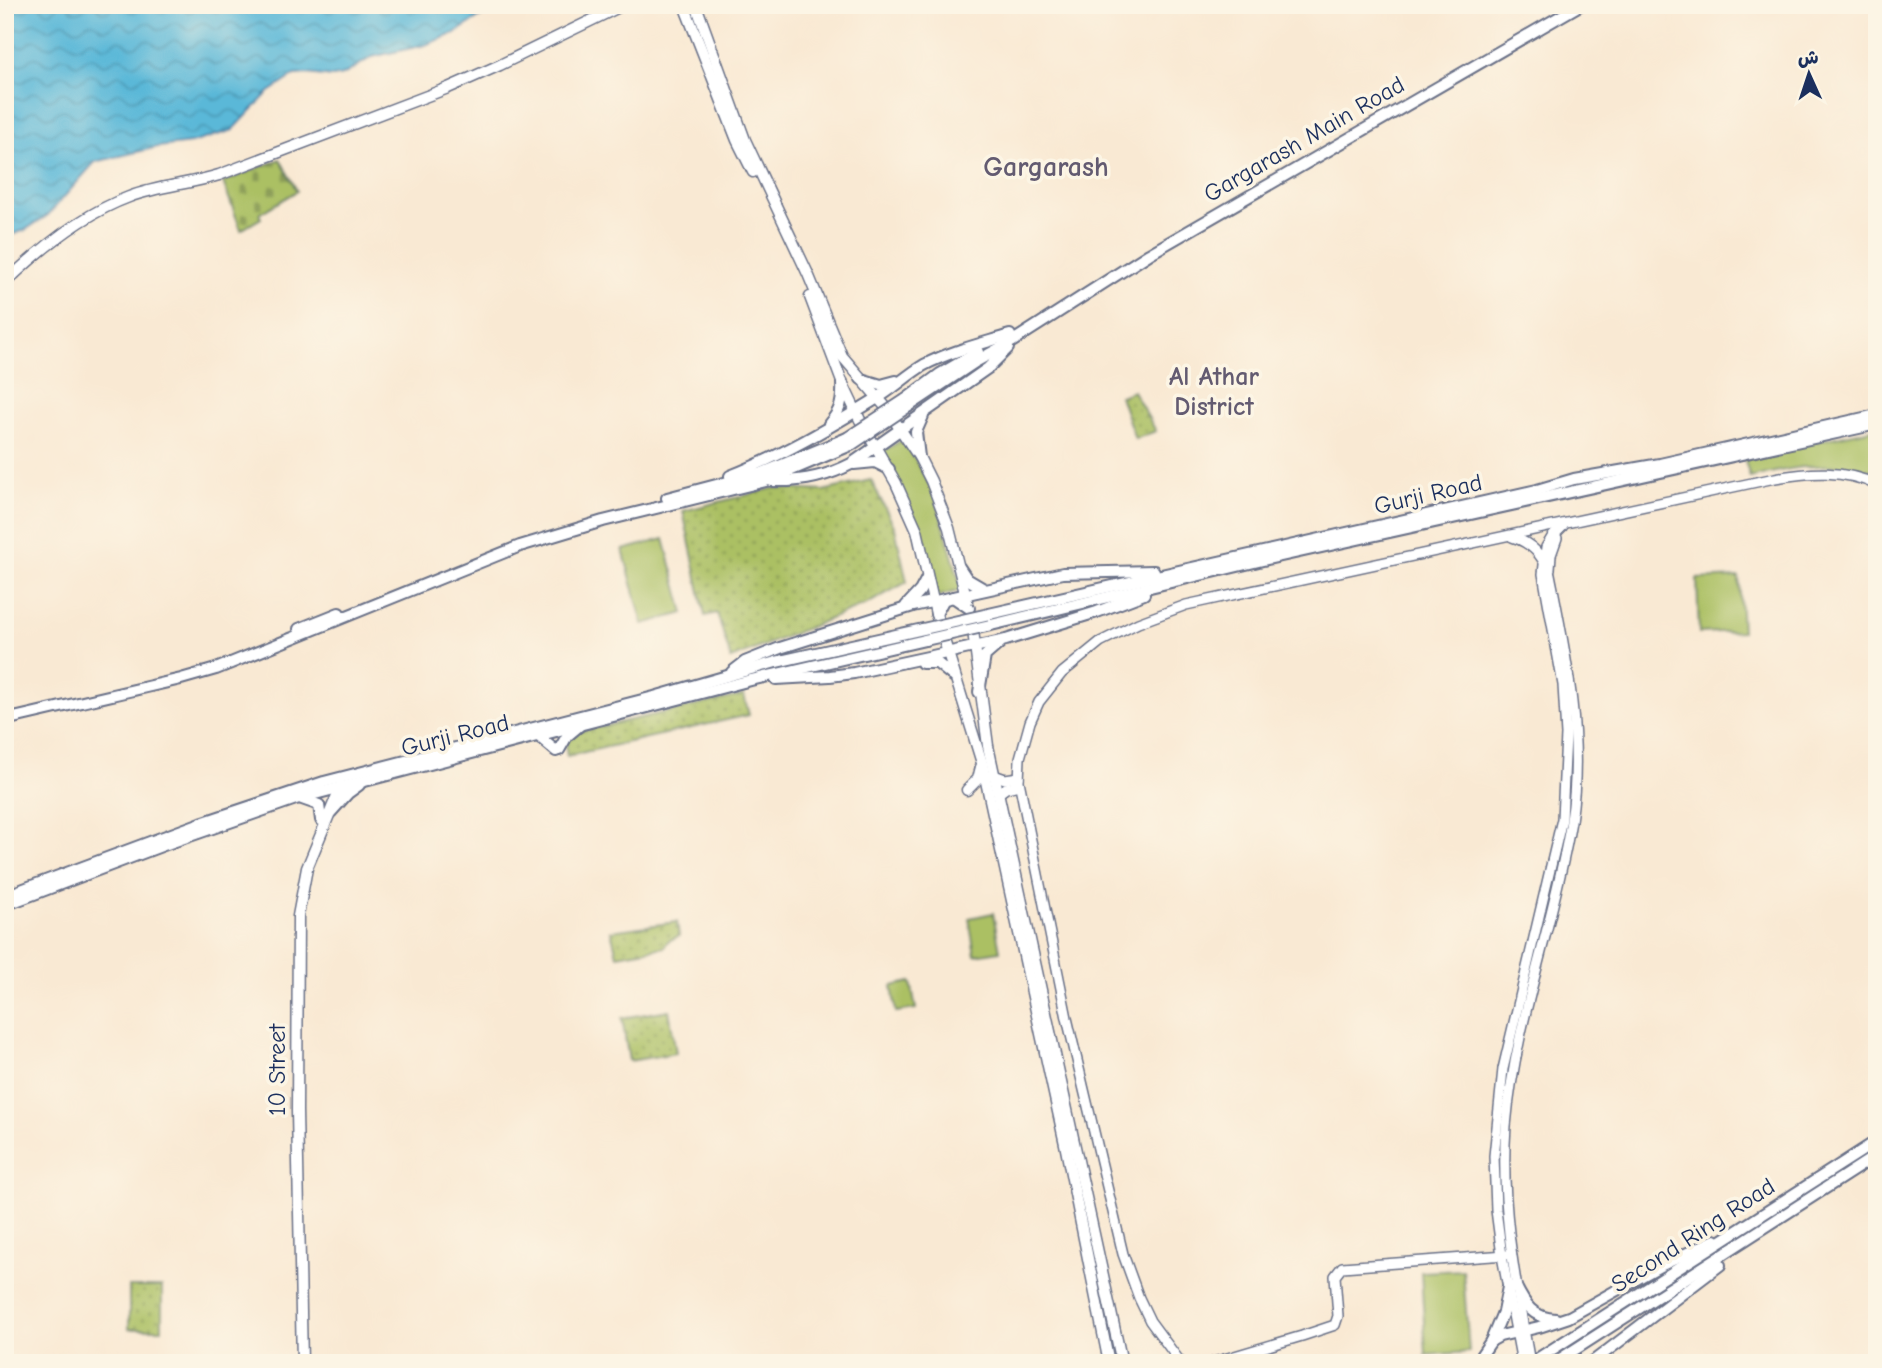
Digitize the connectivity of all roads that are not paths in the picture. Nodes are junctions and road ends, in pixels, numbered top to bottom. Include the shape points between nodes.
1 (623, 5) edge
2 (1568, 5) edge
3 (1580, 5) edge
4 (688, 6) edge
5 (5, 284) edge
6 (1011, 338) junction
7 (902, 378) junction
8 (861, 379) junction
9 (842, 382) junction
10 (869, 407) junction
11 (927, 410) junction
12 (1877, 415) edge
13 (1877, 424) edge
14 (897, 427) junction
15 (825, 429) junction
16 (849, 442) junction
17 (874, 444) junction
18 (919, 457) junction
19 (851, 464) junction
20 (889, 469) junction
21 (766, 481) junction
22 (1877, 485) edge
23 (708, 488) junction
24 (1567, 524) junction
25 (1506, 537) junction
26 (1544, 558) junction
27 (960, 568) junction
28 (1547, 574) junction
29 (927, 578) junction
30 (1163, 578) junction
31 (984, 589) junction
32 (966, 594) junction
33 (943, 599) junction
34 (969, 608) junction
35 (904, 609) junction
36 (936, 614) joint
37 (924, 634) junction
38 (1006, 640) junction
39 (961, 647) junction
40 (913, 660) junction
41 (727, 676) junction
42 (953, 676) junction
43 (751, 680) junction
44 (979, 692) junction
45 (5, 713) edge
46 (5, 720) edge
47 (590, 721) junction
48 (537, 735) junction
49 (982, 763) junction
50 (995, 775) junction
51 (369, 778) junction
52 (1019, 781) junction
53 (338, 787) junction
54 (967, 790) dead end
55 (296, 799) junction
56 (997, 799) junction
57 (331, 812) junction
58 (321, 820) junction
59 (70, 876) junction
60 (5, 896) edge
61 (5, 905) edge
62 (1877, 1141) edge
63 (1877, 1155) edge
64 (1740, 1229) junction
65 (1751, 1238) junction
66 (1099, 1253) junction
67 (1086, 1255) junction
68 (1507, 1255) junction
69 (1511, 1286) junction
70 (1569, 1317) junction
71 (1521, 1334) junction
72 (1491, 1341) junction
73 (296, 1363) edge
74 (302, 1363) edge
75 (1109, 1363) edge
76 (1122, 1363) edge
77 (1181, 1363) edge
78 (1211, 1363) edge
79 (1476, 1363) edge
80 (1522, 1363) edge
81 (1531, 1363) edge
82 (1554, 1363) edge
83 (1591, 1363) edge

1 - 5 main road via 399,108 219,175 108,206 37,255
2 - 6 main road via 1149,247
3 - 6 main road, Gargarash Main Road
4 - 8 main road via 842,356
4 - 9 main road via 737,140 802,277
6 - 7 main road via 950,354
6 - 11 main road via 988,368
6 - 16 main road, bridge via 940,374
7 - 8 main road via 881,385
7 - 10 main road
8 - 10 main road
9 - 10 main road
9 - 15 main road via 841,408
10 - 14 main road
10 - 15 main road
10 - 17 main road
11 - 14 main road
11 - 18 main road via 916,432
12 - 30 main road, Gurji Road via 1574,479
13 - 30 main road, Gurji Road
14 - 17 main road
14 - 18 main road
15 - 23 main road
16 - 21 main road
16 - 23 main road
17 - 19 main road
17 - 20 main road
18 - 27 main road via 949,528
19 - 20 main road via 875,462
19 - 21 main road via 806,480
20 - 29 main road via 917,530
21 - 46 main road via 520,545 181,680
22 - 24 street via 1806,473
23 - 45 main road via 519,540 201,667
24 - 25 street
24 - 26 street via 1552,537
24 - 28 street via 1554,544
25 - 26 street via 1534,548
25 - 28 street via 1525,548
25 - 52 street via 1186,605 1100,642 1062,673 1040,702 1024,740
26 - 28 street
27 - 31 main road via 967,579
27 - 32 main road
28 - 68 street via 1563,685 1565,793 1503,1069 1494,1156 1496,1209
29 - 33 main road
29 - 35 main road
30 - 31 main road via 1137,570 1063,573
30 - 37 main road, Gurji Road, bridge
30 - 38 main road via 1145,594
31 - 32 main road
32 - 33 main road
32 - 34 main road
33 - 34 main road
33 - 35 main road
33 - 36 main road
34 - 39 main road
35 - 41 main road via 780,648 745,662
36 - 39 main road
37 - 41 main road, Gurji Road
37 - 43 main road, Gurji Road
38 - 39 main road
38 - 44 main road via 985,656
39 - 40 main road
39 - 42 main road
39 - 44 main road
40 - 42 main road via 937,663
40 - 43 main road via 830,676
41 - 59 main road, Gurji Road via 324,782 251,805
42 - 49 main road
43 - 47 main road, Gurji Road
44 - 50 main road
47 - 48 main road, Gurji Road
47 - 48 main road via 570,732 558,751
48 - 51 main road, Gurji Road
49 - 54 main road via 978,779
49 - 56 main road
50 - 52 street
50 - 56 main road
51 - 53 main road, Gurji Road
51 - 57 main road
52 - 56 street
52 - 77 street via 1067,1018 1123,1254 1150,1321
53 - 55 main road, Gurji Road
53 - 57 main road, 10 Street
53 - 58 main road, 10 Street
55 - 58 main road via 317,803
55 - 59 main road, Gurji Road
56 - 66 main road
56 - 67 main road
57 - 74 main road, 10 Street via 307,868 298,916
58 - 73 main road, 10 Street via 300,867 293,912 290,1088
59 - 60 main road, Gurji Road
59 - 61 main road, Gurji Road
62 - 64 main road, Second Ring Road
63 - 65 main road, Second Ring Road
64 - 70 main road via 1660,1266
64 - 81 main road, Second Ring Road
65 - 82 main road, Second Ring Road
65 - 83 main road
66 - 67 main road
66 - 76 main road
67 - 75 main road
68 - 69 street
68 - 78 street via 1345,1266 1335,1276 1335,1325
69 - 70 main road via 1535,1315
69 - 71 street
69 - 72 main road
70 - 71 main road
71 - 72 main road
71 - 80 street
71 - 81 street
72 - 79 main road

